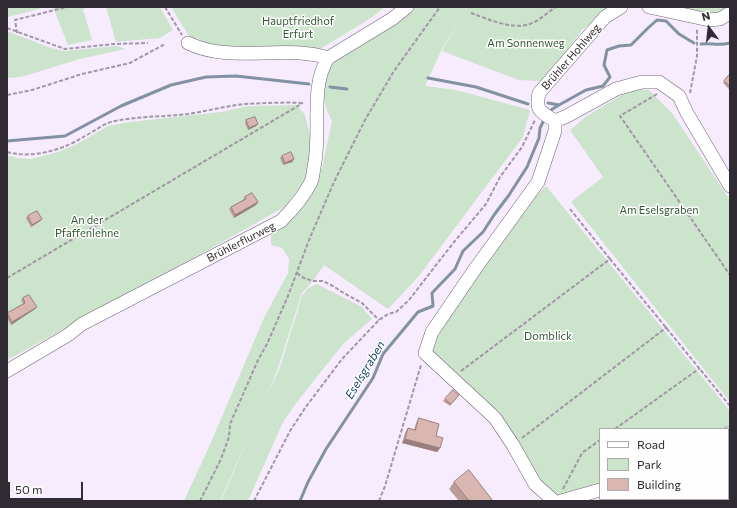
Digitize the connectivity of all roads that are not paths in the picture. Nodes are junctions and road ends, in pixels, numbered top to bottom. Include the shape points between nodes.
1 (407, 7) edge
2 (621, 7) edge
3 (649, 7) edge
4 (730, 13) edge
5 (188, 43) road end
6 (328, 58) junction
7 (555, 121) junction
8 (730, 186) edge
9 (7, 371) edge
10 (599, 490) edge
11 (558, 499) edge

1 - 6 lane
2 - 7 lane, Brühler Hohlweg via 605,17 539,93 537,103 540,112
3 - 4 lane via 709,20 720,19
5 - 6 lane via 206,50 313,54
6 - 9 lane, Brühlerflurweg via 323,67 317,96 318,139 311,182 299,201 281,221 82,324
7 - 8 lane via 616,89 642,82 659,82 679,96
7 - 11 lane via 555,131 538,182 432,332 425,353 494,418 535,484
10 - 11 lane

